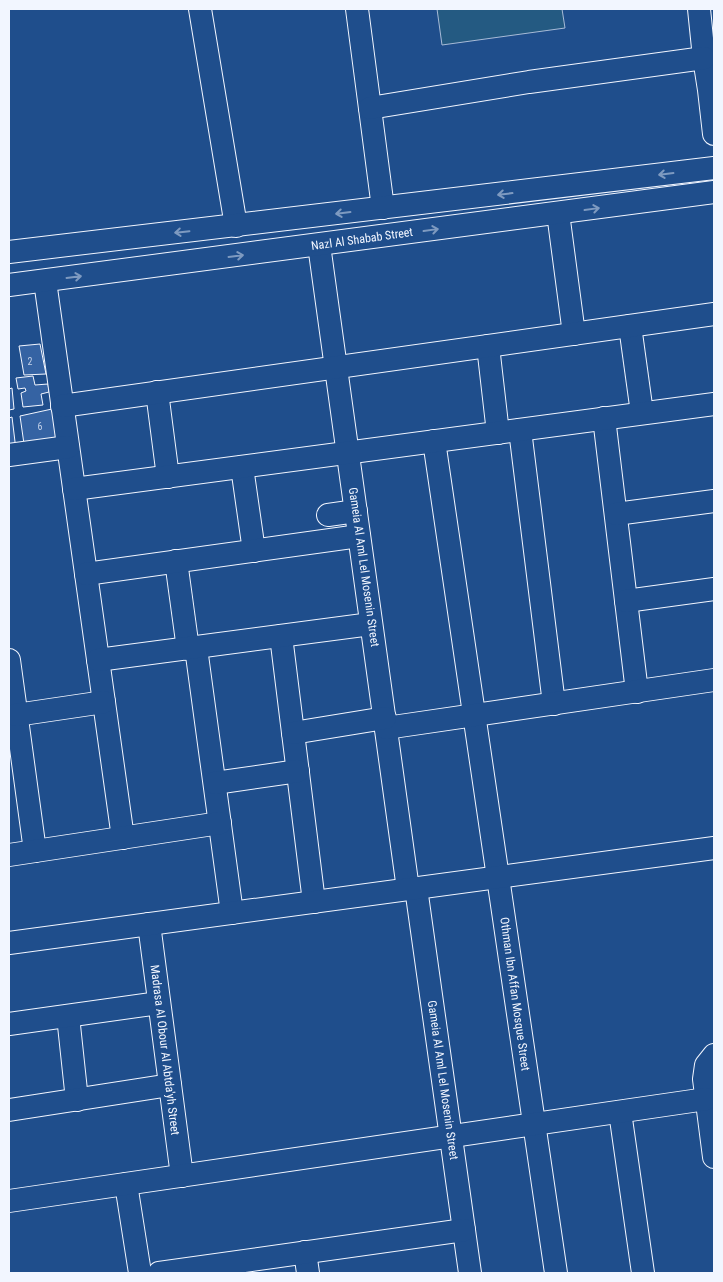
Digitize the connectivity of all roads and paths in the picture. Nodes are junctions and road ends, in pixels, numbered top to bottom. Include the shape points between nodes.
1 (200, 9) edge
2 (357, 9) edge
3 (704, 10) edge
4 (704, 58) junction
5 (712, 89) edge
6 (370, 108) junction
7 (714, 134) edge
8 (714, 168) edge
9 (714, 192) edge
10 (480, 197) junction
11 (383, 208) junction
12 (558, 213) junction
13 (483, 223) junction
14 (236, 226) junction
15 (319, 245) junction
16 (9, 252) edge
17 (45, 281) junction
18 (9, 285) edge
19 (714, 314) edge
20 (630, 326) junction
21 (574, 334) junction
22 (488, 346) junction
23 (336, 367) junction
24 (157, 392) junction
25 (714, 404) edge
26 (62, 406) junction
27 (642, 413) junction
28 (604, 418) junction
29 (509, 431) junction
30 (434, 441) junction
31 (68, 447) junction
32 (348, 453) junction
33 (9, 455) edge
34 (242, 467) junction
35 (168, 476) junction
36 (74, 489) junction
37 (714, 500) edge
38 (356, 511) junction
39 (616, 514) junction
40 (328, 515) dead end
41 (359, 536) junction
42 (254, 551) junction
43 (176, 562) junction
44 (86, 574) junction
45 (714, 589) edge
46 (626, 601) junction
47 (371, 624) junction
48 (281, 636) junction
49 (192, 648) junction
50 (9, 660) edge
51 (98, 660) junction
52 (714, 680) edge
53 (637, 692) junction
54 (104, 702) junction
55 (554, 704) junction
56 (16, 715) junction
57 (474, 715) junction
58 (385, 723) junction
59 (293, 733) junction
60 (298, 771) junction
61 (215, 783) junction
62 (220, 823) junction
63 (123, 838) junction
64 (714, 848) edge
65 (35, 851) junction
66 (9, 855) edge
67 (498, 877) junction
68 (412, 888) junction
69 (314, 902) junction
70 (232, 913) junction
71 (149, 924) junction
72 (9, 943) edge
73 (159, 1003) junction
74 (68, 1016) junction
75 (9, 1024) edge
76 (714, 1055) edge
77 (170, 1085) junction
78 (706, 1099) junction
79 (77, 1100) junction
80 (9, 1110) edge
81 (620, 1112) junction
82 (534, 1124) junction
83 (452, 1136) junction
84 (714, 1157) edge
85 (182, 1176) junction
86 (126, 1184) junction
87 (9, 1201) edge
88 (464, 1230) junction
89 (306, 1263) edge
90 (140, 1273) edge
91 (158, 1273) edge
92 (470, 1273) edge
93 (556, 1273) edge
94 (643, 1273) edge

1 - 14 street
2 - 6 street
3 - 4 street
4 - 5 street
4 - 6 street
5 - 7 street
6 - 11 street
8 -> 10 street
12 -> 9 street, Nazl Al Shabab Street
10 - 11 street
10 - 13 street
11 -> 14 street
12 - 13 street, Nazl Al Shabab Street
12 - 21 street
15 -> 13 street, Nazl Al Shabab Street
14 -> 16 street
17 -> 15 street, Nazl Al Shabab Street
15 - 23 street, Gameia Al Aml Lel Mosenin Street
17 - 18 street, Nazl Al Shabab Street
17 - 26 street
19 - 20 street
20 - 21 street
20 - 27 street
21 - 22 street
22 - 23 street
22 - 29 street
23 - 24 street
23 - 32 street, Gameia Al Aml Lel Mosenin Street
24 - 26 street
24 - 35 street
25 - 27 street
26 - 31 street
27 - 28 street
28 - 29 street
28 - 39 street
29 - 30 street
29 - 55 street
30 - 32 street
30 - 57 street, Othman Ibn Affan Mosque Street
31 - 33 street
31 - 36 street
32 - 34 street
32 - 38 street, Gameia Al Aml Lel Mosenin Street
34 - 35 street
34 - 42 street
35 - 36 street
36 - 44 street
37 - 39 street
38 - 40 street
38 - 41 street, Gameia Al Aml Lel Mosenin Street
39 - 46 street
41 - 42 street
41 - 47 street, Gameia Al Aml Lel Mosenin Street
42 - 43 street
43 - 44 street
43 - 49 street
44 - 51 street
45 - 46 street
46 - 53 street
47 - 48 street
47 - 58 street, Gameia Al Aml Lel Mosenin Street
48 - 49 street
48 - 59 street
49 - 51 street
49 - 61 street
50 - 56 street
51 - 54 street
52 - 53 street
53 - 55 street
54 - 56 street
54 - 63 street
55 - 57 street
56 - 65 street
57 - 58 street
57 - 67 street, Othman Ibn Affan Mosque Street
58 - 59 street
58 - 68 street, Gameia Al Aml Lel Mosenin Street
59 - 60 street
60 - 61 street
60 - 69 street
61 - 62 street
62 - 63 street
62 - 70 street
63 - 65 street
64 - 67 street
65 - 66 street
67 - 68 street
67 - 82 street, Othman Ibn Affan Mosque Street
68 - 69 street
68 - 83 street, Gameia Al Aml Lel Mosenin Street
69 - 70 street
70 - 71 street
71 - 72 street
71 - 73 street, Madrasa Al Obour Al Abtda'yh Street
73 - 74 street
73 - 77 street, Madrasa Al Obour Al Abtda'yh Street
74 - 75 street
74 - 79 street
76 - 78 street via 706,1065
77 - 79 street
77 - 85 street, Madrasa Al Obour Al Abtda'yh Street
78 - 81 street
78 - 84 street
79 - 80 street
81 - 82 street
81 - 94 street
82 - 83 street
82 - 93 street, Othman Ibn Affan Mosque Street
83 - 85 street
83 - 88 street, Gameia Al Aml Lel Mosenin Street
85 - 86 street
86 - 87 street
86 - 90 street
88 - 89 street
88 - 92 street, Gameia Al Aml Lel Mosenin Street
89 - 91 street

